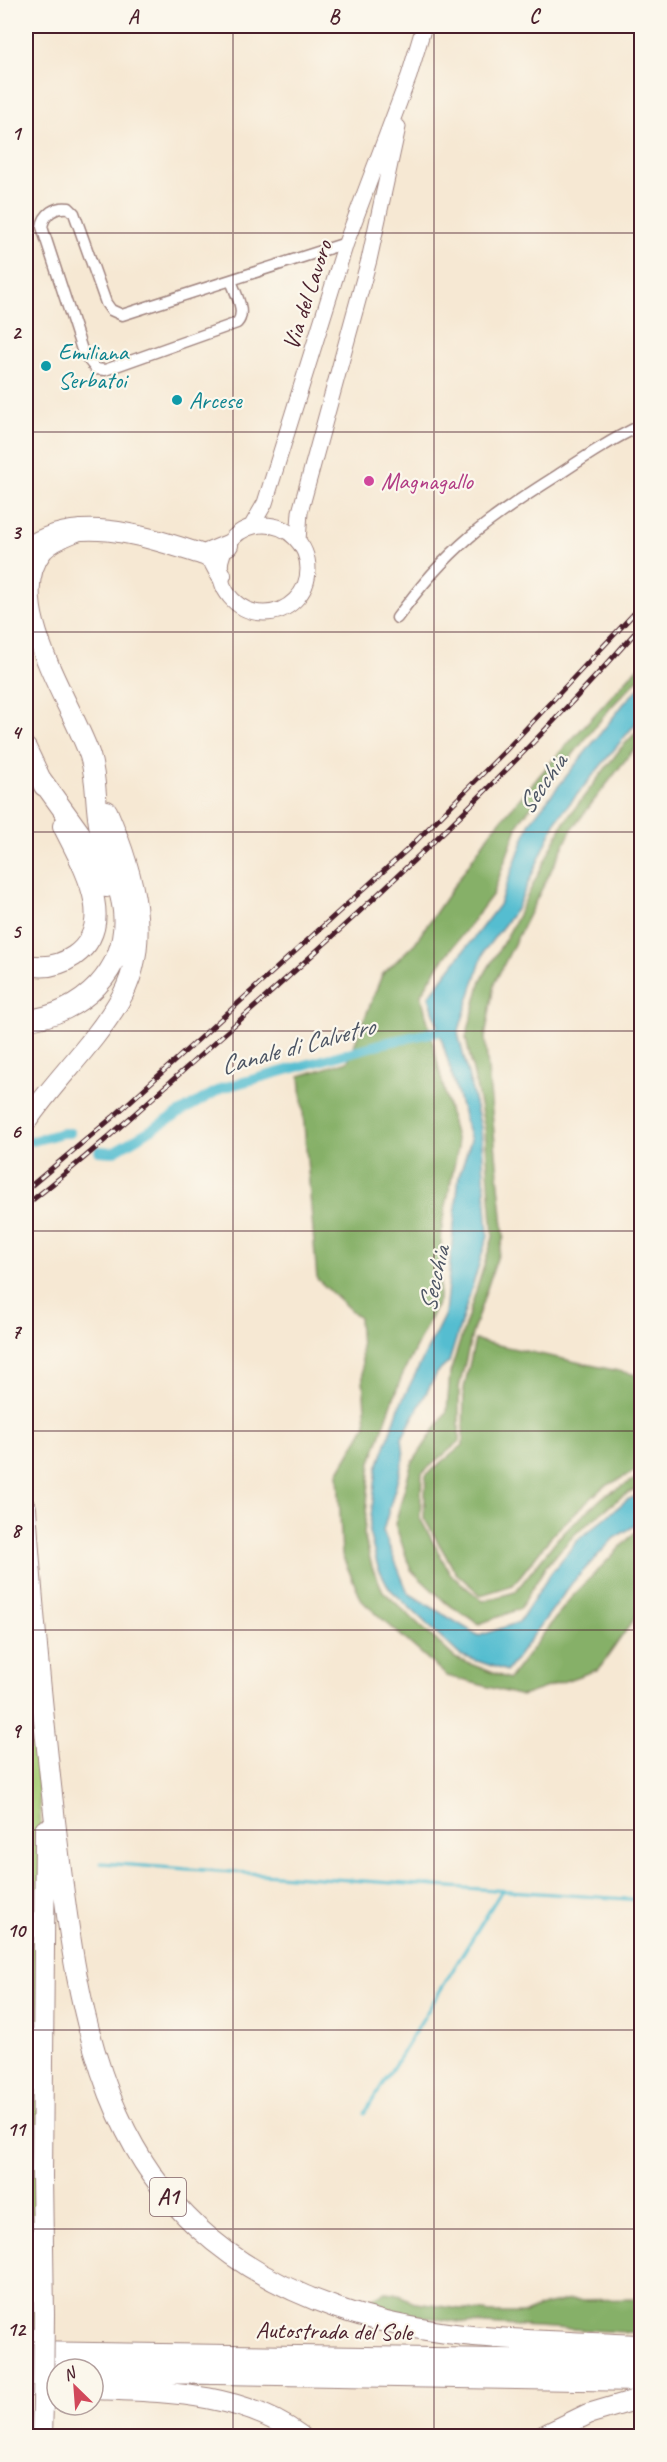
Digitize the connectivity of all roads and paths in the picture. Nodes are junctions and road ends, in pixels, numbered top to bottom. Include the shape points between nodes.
1 (424, 26) edge
2 (409, 76) junction
3 (346, 243) junction
4 (231, 280) junction
5 (642, 425) edge
6 (251, 527) junction
7 (79, 530) junction
8 (298, 541) junction
9 (228, 544) junction
10 (26, 549) edge
11 (204, 555) junction
12 (220, 575) junction
13 (398, 618) dead end
14 (26, 748) edge
15 (38, 775) junction
16 (96, 788) junction
17 (26, 964) edge
18 (26, 1009) edge
19 (26, 1020) edge
20 (26, 1122) edge
21 (26, 1508) edge
22 (42, 1707) junction
23 (642, 2345) edge
24 (26, 2352) edge
25 (642, 2361) edge
26 (26, 2371) edge
27 (45, 2371) edge
28 (105, 2372) edge
29 (642, 2381) edge
30 (26, 2386) edge
31 (45, 2387) edge
32 (105, 2390) edge
33 (642, 2398) edge
34 (42, 2436) edge
35 (301, 2436) edge
36 (543, 2436) edge

1 - 2 main road, Via del Lavoro
2 - 3 main road, Via del Lavoro
2 - 8 main road, Via del Lavoro via 369,260 300,512
3 - 4 street
3 - 6 main road, Via del Lavoro via 265,503
4 - 4 street via 135,313 117,314 105,303 74,213 69,208 56,209 43,220 83,353 96,369 105,370 237,323 241,310
5 - 13 street via 483,524 438,566
6 - 8 main road via 273,526
6 - 9 main road, Via del Lavoro
7 - 10 highway via 53,534
7 - 11 highway via 133,536
7 - 16 highway via 45,547 39,556 28,592 28,615 89,754
8 - 12 main road, Via del Lavoro via 306,556 306,582 299,596 281,609 259,613 245,608 228,594
9 - 11 highway
9 - 12 main road via 221,559
11 - 12 highway via 213,561
14 - 15 highway
15 - 17 highway via 90,884 95,921 85,944 67,960 51,966
15 - 18 highway via 87,843 110,898 112,923 103,959 88,980 58,1002
16 - 19 highway via 99,824 123,910 120,944 106,976 85,999 58,1014
16 - 20 highway via 135,898 138,936 134,966 117,1004
21 - 22 highway
22 - 23 highway, A1 via 66,1910 85,2022 103,2078 132,2142 157,2183 184,2216 263,2275 365,2317 454,2333
22 - 34 highway, bridge via 46,1892
24 - 25 highway, Autostrada del Sole
26 - 27 highway
28 - 29 highway, Autostrada del Sole
30 - 31 highway
32 - 35 highway via 213,2398 267,2416
33 - 36 highway via 588,2414

